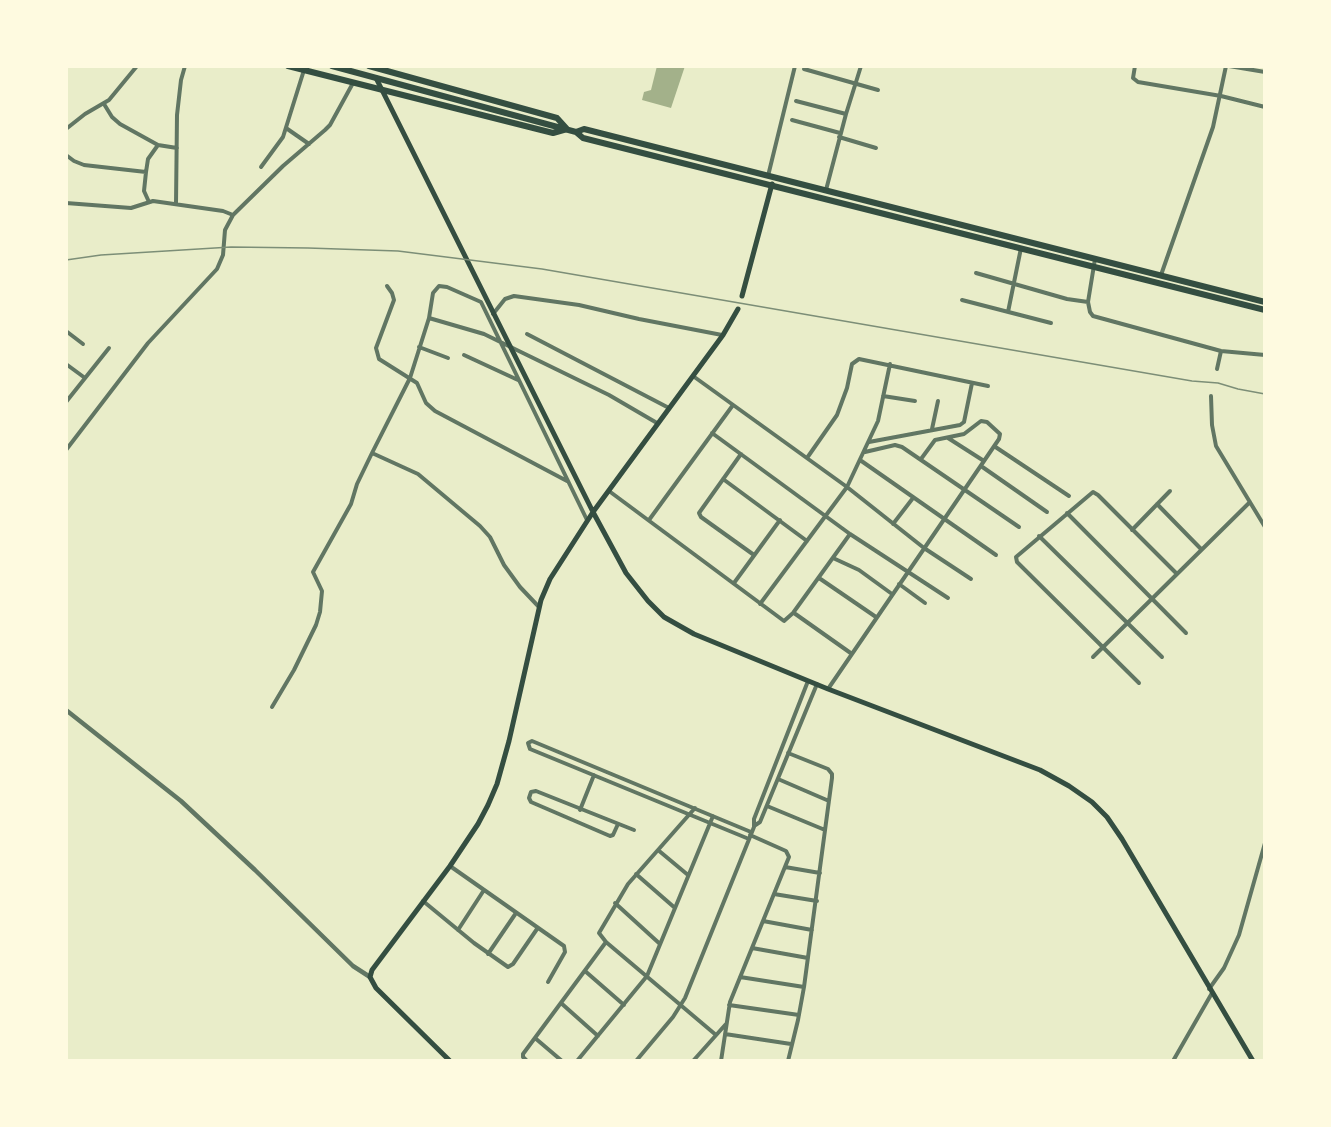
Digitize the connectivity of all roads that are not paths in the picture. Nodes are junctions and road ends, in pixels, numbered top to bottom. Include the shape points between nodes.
1 (137, 66) edge
2 (185, 66) edge
3 (288, 66) edge
4 (332, 66) edge
5 (369, 66) edge
6 (795, 66) edge
7 (861, 66) edge
8 (1135, 66) edge
9 (1227, 66) edge
10 (804, 69) dead end
11 (304, 70) junction
12 (1265, 72) edge
13 (376, 78) junction
14 (855, 82) junction
15 (353, 83) junction
16 (878, 90) dead end
17 (1221, 96) junction
18 (796, 101) dead end
19 (104, 104) junction
20 (1265, 107) edge
21 (846, 114) junction
22 (792, 120) dead end
23 (286, 128) junction
24 (66, 129) edge
25 (567, 129) junction
26 (576, 132) junction
27 (840, 135) junction
28 (309, 144) junction
29 (158, 146) junction
30 (177, 148) junction
31 (876, 148) dead end
32 (66, 155) edge
33 (261, 167) dead end
34 (146, 172) junction
35 (768, 176) junction
36 (772, 184) junction
37 (826, 190) junction
38 (149, 202) junction
39 (66, 203) edge
40 (176, 204) junction
41 (233, 215) junction
42 (1021, 248) junction
43 (1095, 259) junction
44 (1094, 266) junction
45 (976, 273) dead end
46 (1160, 276) junction
47 (1014, 285) junction
48 (387, 286) dead end
49 (742, 296) dead end
50 (962, 300) dead end
51 (1088, 302) junction
52 (1265, 302) edge
53 (738, 309) dead end
54 (1265, 310) edge
55 (1008, 312) junction
56 (429, 318) junction
57 (489, 318) junction
58 (1051, 323) dead end
59 (66, 331) edge
60 (527, 334) dead end
61 (723, 335) junction
62 (501, 342) junction
63 (83, 344) dead end
64 (419, 347) junction
65 (109, 348) dead end
66 (1221, 351) junction
67 (464, 355) dead end
68 (1265, 355) edge
69 (448, 357) dead end
70 (66, 363) edge
71 (890, 364) junction
72 (1216, 369) dead end
73 (693, 376) junction
74 (85, 378) junction
75 (410, 378) junction
76 (519, 380) junction
77 (972, 383) junction
78 (988, 386) dead end
79 (884, 396) junction
80 (1211, 396) dead end
81 (915, 401) dead end
82 (938, 401) dead end
83 (66, 402) edge
84 (733, 405) junction
85 (669, 408) junction
86 (657, 423) junction
87 (932, 429) junction
88 (712, 433) junction
89 (948, 438) junction
90 (869, 442) junction
91 (994, 446) junction
92 (66, 450) edge
93 (865, 452) junction
94 (372, 453) junction
95 (741, 454) junction
96 (807, 458) junction
97 (921, 459) junction
98 (860, 460) junction
99 (983, 463) junction
100 (723, 479) junction
101 (568, 481) junction
102 (847, 487) junction
103 (964, 490) junction
104 (609, 491) junction
105 (1170, 491) dead end
106 (1069, 496) dead end
107 (913, 498) junction
108 (1250, 502) junction
109 (1157, 504) junction
110 (593, 512) junction
111 (1047, 512) dead end
112 (1066, 513) junction
113 (826, 516) junction
114 (944, 519) junction
115 (648, 520) junction
116 (780, 520) junction
117 (588, 521) junction
118 (893, 524) junction
119 (1018, 527) dead end
120 (1265, 527) edge
121 (1132, 530) junction
122 (850, 534) junction
123 (1039, 536) junction
124 (807, 541) junction
125 (924, 548) junction
126 (1201, 549) junction
127 (754, 555) junction
128 (996, 555) dead end
129 (833, 558) junction
130 (908, 571) junction
131 (1177, 574) junction
132 (819, 578) junction
133 (971, 579) dead end
134 (734, 583) junction
135 (899, 584) junction
136 (892, 594) junction
137 (948, 598) dead end
138 (1152, 598) junction
139 (925, 603) dead end
140 (760, 604) junction
141 (540, 607) junction
142 (793, 613) junction
143 (876, 617) junction
144 (1127, 623) junction
145 (1186, 633) dead end
146 (1103, 647) junction
147 (852, 654) junction
148 (1093, 657) dead end
149 (1162, 657) dead end
150 (808, 681) junction
151 (1139, 683) dead end
152 (817, 684) junction
153 (828, 689) junction
154 (272, 707) dead end
155 (66, 710) edge
156 (788, 753) junction
157 (594, 775) junction
158 (778, 779) junction
159 (829, 801) junction
160 (766, 806) junction
161 (695, 808) junction
162 (580, 810) junction
163 (689, 814) junction
164 (713, 816) junction
165 (711, 823) junction
166 (618, 824) junction
167 (754, 827) junction
168 (634, 830) dead end
169 (825, 830) junction
170 (750, 835) junction
171 (1265, 843) edge
172 (658, 850) junction
173 (450, 866) junction
174 (785, 867) junction
175 (820, 873) junction
176 (636, 874) junction
177 (688, 875) junction
178 (484, 890) junction
179 (774, 894) junction
180 (423, 901) junction
181 (817, 901) junction
182 (615, 903) junction
183 (675, 908) junction
184 (516, 914) junction
185 (763, 921) junction
186 (537, 929) junction
187 (458, 930) junction
188 (812, 930) junction
189 (606, 942) junction
190 (660, 944) junction
191 (752, 948) junction
192 (488, 954) junction
193 (808, 958) junction
194 (585, 971) junction
195 (647, 976) junction
196 (370, 977) junction
197 (740, 977) junction
198 (548, 982) dead end
199 (804, 987) junction
200 (1211, 991) junction
201 (561, 1003) junction
202 (624, 1005) junction
203 (681, 1005) junction
204 (729, 1005) junction
205 (799, 1015) junction
206 (727, 1023) junction
207 (725, 1034) junction
208 (716, 1035) junction
209 (598, 1036) junction
210 (535, 1038) junction
211 (791, 1044) junction
212 (450, 1061) edge
213 (527, 1061) edge
214 (562, 1061) edge
215 (577, 1061) edge
216 (636, 1061) edge
217 (693, 1061) edge
218 (721, 1061) edge
219 (788, 1061) edge
220 (1173, 1061) edge
221 (1253, 1061) edge

1 - 19 street
2 - 30 street via 177,116
3 - 11 highway
4 - 13 highway
5 - 25 highway via 557,118
6 - 35 street
7 - 14 street
8 - 17 street via 1133,78 1138,82
9 - 12 street
9 - 17 street
10 - 14 street
11 - 15 highway
11 - 23 street
13 - 25 highway
13 - 110 main road
14 - 16 street
14 - 21 street
15 - 25 highway via 553,133
15 - 28 street via 330,124
17 - 20 street
17 - 46 street
18 - 21 street
19 - 24 street
19 - 29 street via 120,124
21 - 27 street
22 - 27 street
23 - 28 street
23 - 33 street via 281,142
25 - 26 highway
26 - 35 highway via 584,129
26 - 36 highway via 583,138
27 - 31 street
27 - 37 street
28 - 41 street
29 - 30 street
29 - 34 street via 148,159
30 - 40 street
32 - 34 street via 84,165
34 - 38 street via 144,191
35 - 37 highway
36 - 42 highway
36 - 49 main road
37 - 43 highway
38 - 39 street via 131,208
38 - 40 street
40 - 41 street
41 - 92 street via 225,230 218,269 147,343
42 - 44 highway
42 - 47 street
43 - 44 street
43 - 46 highway
44 - 51 street
44 - 54 highway
45 - 47 street
46 - 52 highway
47 - 51 street
47 - 55 street
48 - 75 street via 394,300 376,352 386,364
50 - 55 street
51 - 66 street via 1090,312 1098,319
53 - 61 main road
55 - 58 street
56 - 57 street via 433,293 443,285 478,300
56 - 62 street
56 - 64 street
57 - 61 street via 505,298 514,296 579,304
57 - 62 street
59 - 63 street
60 - 85 street
61 - 73 main road
62 - 76 street
62 - 86 street
64 - 69 street
64 - 75 street
65 - 74 street
66 - 68 street
66 - 72 street
67 - 76 street
70 - 74 street
71 - 77 street
71 - 79 street
71 - 96 street via 859,359 854,362 837,415
73 - 84 street
73 - 85 main road
74 - 83 street
75 - 94 street
75 - 101 street via 435,411
76 - 101 street
77 - 78 street
77 - 87 street via 963,423
79 - 81 street
79 - 90 street
80 - 108 street via 1216,446
82 - 87 street
84 - 88 street
84 - 96 street
85 - 86 main road
86 - 104 main road
87 - 90 street
88 - 95 street
88 - 115 street
89 - 91 street via 967,433 984,421 1000,434
89 - 97 street via 934,440
89 - 99 street
90 - 93 street
91 - 99 street
91 - 106 street
93 - 97 street via 898,445
93 - 98 street
94 - 141 street via 418,474 480,526 520,587
94 - 154 street via 351,504 313,572 322,591 321,612
95 - 100 street
95 - 113 street
96 - 102 street
97 - 103 street
98 - 102 street
98 - 107 street
99 - 103 street
99 - 111 street
100 - 116 street
100 - 127 street via 700,515
101 - 117 street
102 - 113 street
102 - 118 street
103 - 114 street
103 - 119 street
104 - 110 main road
104 - 115 street
105 - 109 street
107 - 114 street
107 - 118 street
108 - 120 street
108 - 126 street
109 - 121 street
109 - 126 street
110 - 117 main road
110 - 150 main road via 626,573 664,617 693,634
112 - 121 street via 1093,492
112 - 123 street
112 - 138 street
113 - 122 street
113 - 124 street
114 - 125 street
114 - 128 street
115 - 134 street
116 - 124 street
116 - 127 street
117 - 141 main road via 550,579
118 - 125 street
121 - 131 street
122 - 129 street
122 - 130 street
123 - 144 street
123 - 146 street via 1018,555 1017,561
124 - 140 street
125 - 130 street
125 - 133 street
126 - 131 street
127 - 134 street
129 - 132 street
129 - 136 street via 859,570
130 - 135 street
130 - 137 street
131 - 138 street
132 - 142 street
132 - 143 street
134 - 140 street
135 - 136 street
135 - 139 street
136 - 143 street
138 - 144 street
138 - 145 street
140 - 142 street via 781,620
141 - 173 main road via 497,784 478,825
142 - 147 street
143 - 147 street
144 - 146 street
144 - 149 street
146 - 148 street
146 - 151 street
147 - 153 street
150 - 152 main road
150 - 167 street
152 - 153 main road
152 - 156 street
153 - 200 main road via 1040,770 1092,802 1115,828
155 - 196 street via 181,801 353,966
156 - 158 street
156 - 159 street via 830,771
157 - 161 street via 530,749 528,743 532,741
157 - 162 street
157 - 163 street
158 - 159 street
158 - 160 street
159 - 169 street
160 - 167 street
160 - 169 street
161 - 163 street
161 - 164 street
162 - 166 street
162 - 166 street via 536,791 529,798 610,836
163 - 165 street
163 - 172 street
164 - 165 street
164 - 170 street
165 - 170 street
165 - 177 street
166 - 168 street
167 - 170 street
169 - 175 street
170 - 174 street via 786,851 789,857
170 - 203 street
171 - 200 street via 1239,935
172 - 176 street
172 - 177 street
173 - 178 street
173 - 180 main road
174 - 175 street
174 - 179 street
175 - 181 street
176 - 182 street
176 - 183 street
177 - 183 street
178 - 184 street
178 - 187 street
179 - 181 street
179 - 185 street
180 - 187 street
180 - 196 main road via 377,961
181 - 188 street
182 - 189 street via 599,933
182 - 190 street
183 - 190 street
184 - 186 street
184 - 192 street
185 - 188 street
185 - 191 street
186 - 192 street via 510,967
186 - 198 street via 566,949
187 - 192 street
188 - 193 street
189 - 194 street
189 - 195 street
190 - 195 street
191 - 193 street
191 - 197 street
193 - 199 street
194 - 201 street
194 - 202 street
195 - 202 street
195 - 203 street
196 - 212 main road via 376,988
197 - 199 street
197 - 204 street
199 - 205 street
200 - 220 street
200 - 221 main road
201 - 209 street
201 - 210 street
202 - 209 street
203 - 208 street
203 - 216 street
204 - 205 street
204 - 206 street
205 - 211 street
206 - 207 street
206 - 208 street
207 - 211 street
207 - 218 street
208 - 217 street
209 - 215 street
210 - 213 street via 523,1055
210 - 214 street
211 - 219 street

